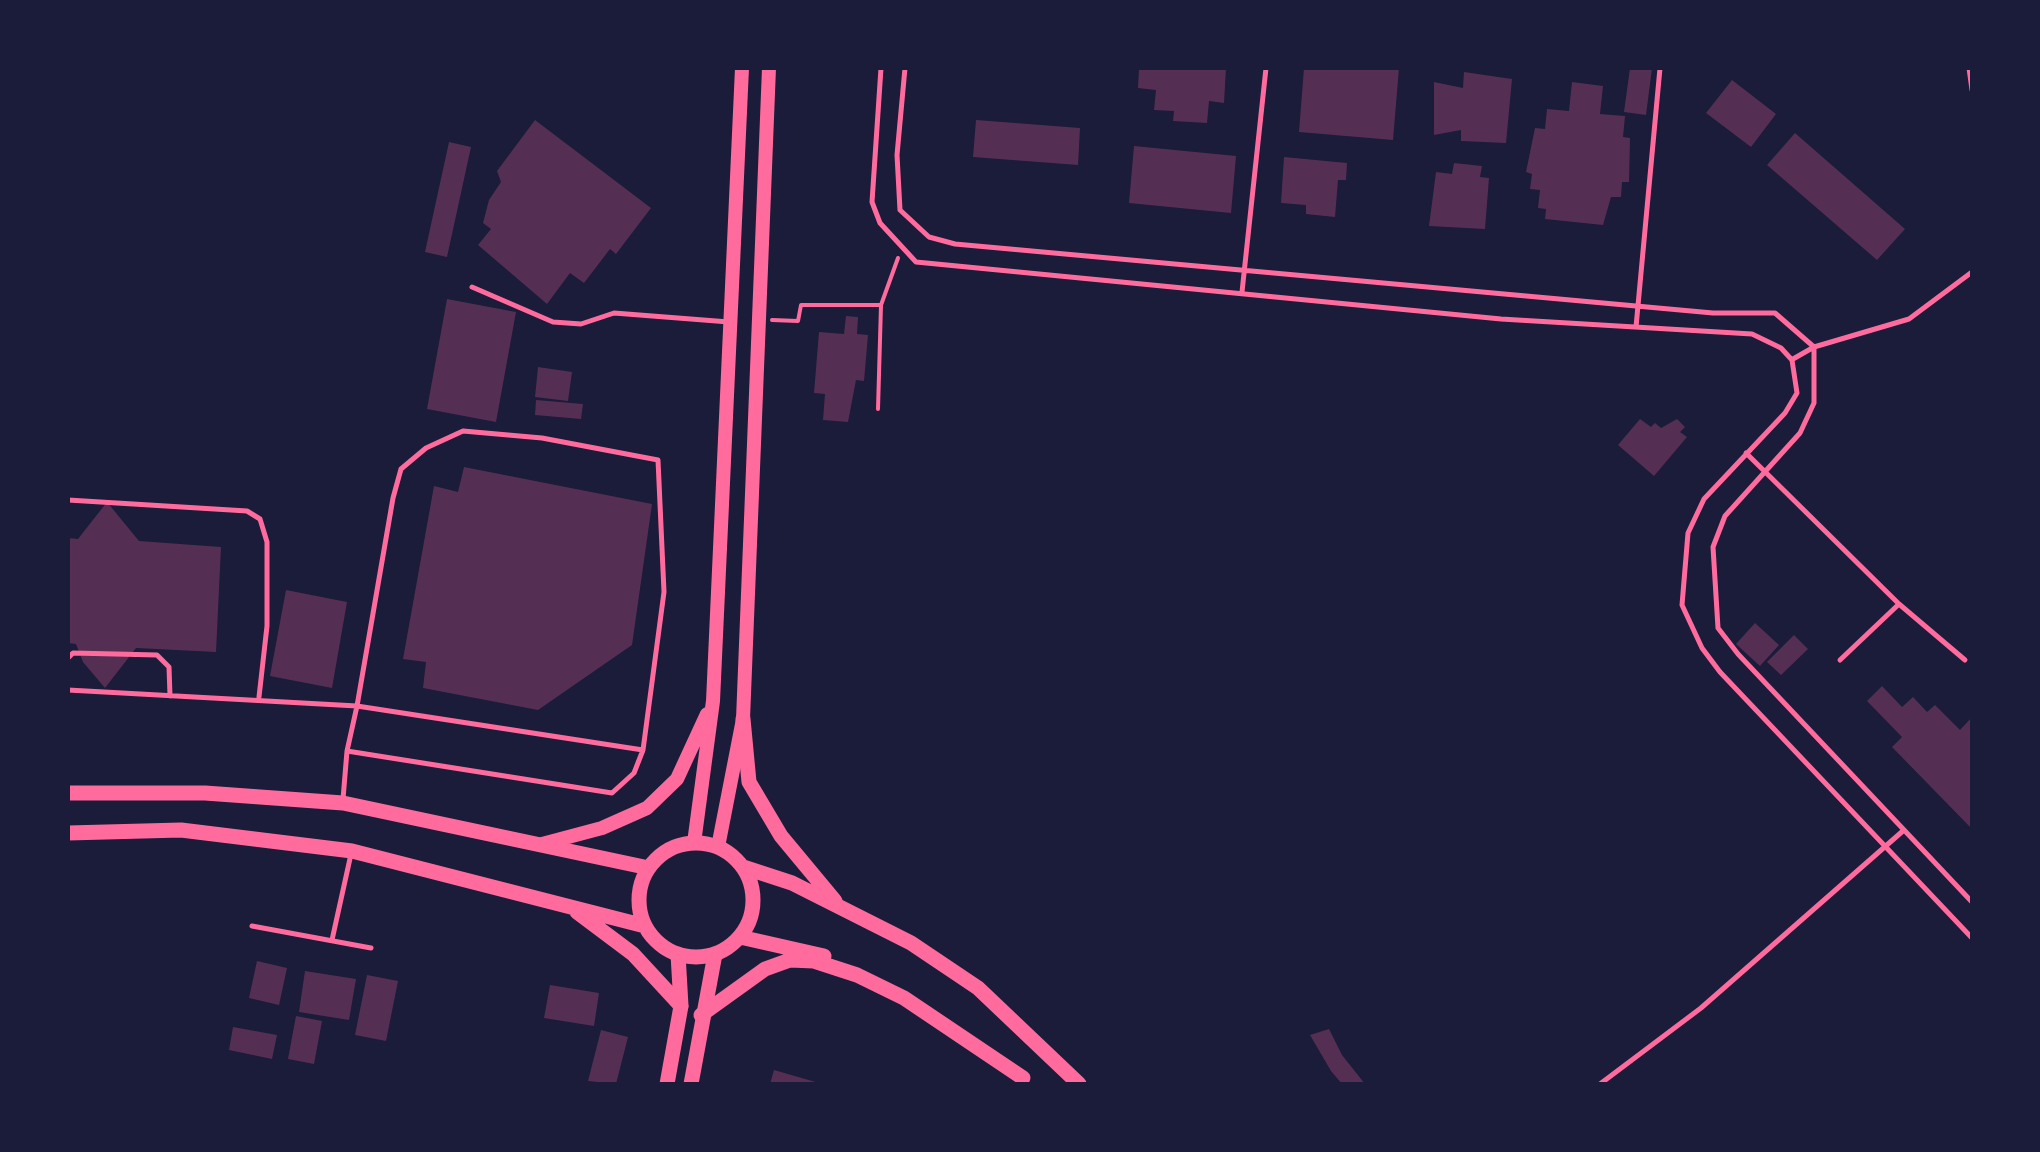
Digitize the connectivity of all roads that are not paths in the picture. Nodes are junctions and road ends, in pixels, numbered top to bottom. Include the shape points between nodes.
1 (742, 68) edge
2 (769, 68) edge
3 (881, 68) edge
4 (905, 68) edge
5 (1266, 68) edge
6 (1660, 68) edge
7 (1968, 68) edge
8 (1972, 90) edge
9 (1245, 267) junction
10 (1972, 272) edge
11 (472, 287) dead end
12 (1242, 292) junction
13 (1637, 306) junction
14 (757, 320) junction
15 (730, 322) junction
16 (1636, 327) junction
17 (1814, 348) junction
18 (1792, 360) junction
19 (1746, 453) junction
20 (1764, 469) junction
21 (68, 500) edge
22 (1899, 604) junction
23 (68, 658) edge
24 (1840, 660) dead end
25 (1965, 660) dead end
26 (68, 690) edge
27 (170, 696) junction
28 (260, 698) junction
29 (713, 700) junction
30 (357, 706) junction
31 (743, 718) junction
32 (643, 750) junction
33 (348, 751) junction
34 (68, 793) edge
35 (342, 803) junction
36 (1904, 830) junction
37 (68, 833) edge
38 (694, 843) junction
39 (542, 844) junction
40 (718, 847) junction
41 (1885, 848) junction
42 (352, 851) junction
43 (742, 866) junction
44 (649, 868) junction
45 (1972, 902) edge
46 (565, 904) junction
47 (841, 908) junction
48 (252, 926) dead end
49 (645, 926) junction
50 (740, 938) junction
51 (1972, 938) edge
52 (332, 940) junction
53 (372, 948) dead end
54 (678, 954) junction
55 (715, 954) junction
56 (680, 1006) junction
57 (701, 1015) junction
58 (1026, 1081) edge
59 (667, 1084) edge
60 (690, 1084) edge
61 (1079, 1084) edge
62 (1600, 1084) edge

1 - 15 main road
2 - 14 main road
3 - 12 lane via 872,202 880,223 916,262
4 - 9 lane via 896,155 900,210 929,236 955,244
5 - 9 lane
6 - 13 lane
7 - 8 lane
9 - 12 lane
9 - 13 lane
10 - 17 lane via 1909,318
11 - 15 lane via 553,322 582,324 614,313
12 - 16 lane
13 - 16 lane
13 - 17 lane via 1775,313
14 - 15 main road
14 - 31 main road
15 - 29 main road
16 - 18 lane via 1752,334
17 - 18 lane
17 - 20 lane via 1814,404 1800,433
18 - 19 lane via 1797,393
19 - 20 lane
19 - 41 lane via 1704,498 1688,533 1682,606 1720,672
20 - 22 lane
20 - 36 lane via 1725,516 1713,547 1718,628
21 - 28 lane via 247,511 260,520 267,542
22 - 24 lane
22 - 25 lane
23 - 27 lane via 157,655 169,668
26 - 27 lane
27 - 28 lane
28 - 30 lane
29 - 38 main road
29 - 39 main road via 677,778 647,808
30 - 32 lane
30 - 32 lane via 401,469 426,448 464,431 542,438 658,460 664,592
30 - 33 lane
31 - 40 main road
31 - 47 main road via 749,782 780,836
32 - 33 lane via 634,773 612,792
33 - 35 lane
34 - 35 main road
35 - 39 main road
36 - 41 lane
36 - 45 lane
37 - 42 main road via 181,830
38 - 40 main road
38 - 44 main road via 668,850
39 - 44 main road
40 - 43 main road
41 - 51 lane
41 - 62 lane via 1701,1008
42 - 46 main road
42 - 52 lane
43 - 47 main road
43 - 50 main road via 754,902
44 - 49 main road via 639,896
46 - 49 main road
46 - 56 main road via 633,954
47 - 61 main road via 911,943 978,988
48 - 52 lane
49 - 54 main road
50 - 55 main road
50 - 58 main road via 865,970 938,1007
52 - 53 lane
54 - 55 main road
54 - 56 main road
55 - 57 main road
56 - 59 main road
57 - 58 main road via 766,969 814,961 904,998
57 - 60 main road

